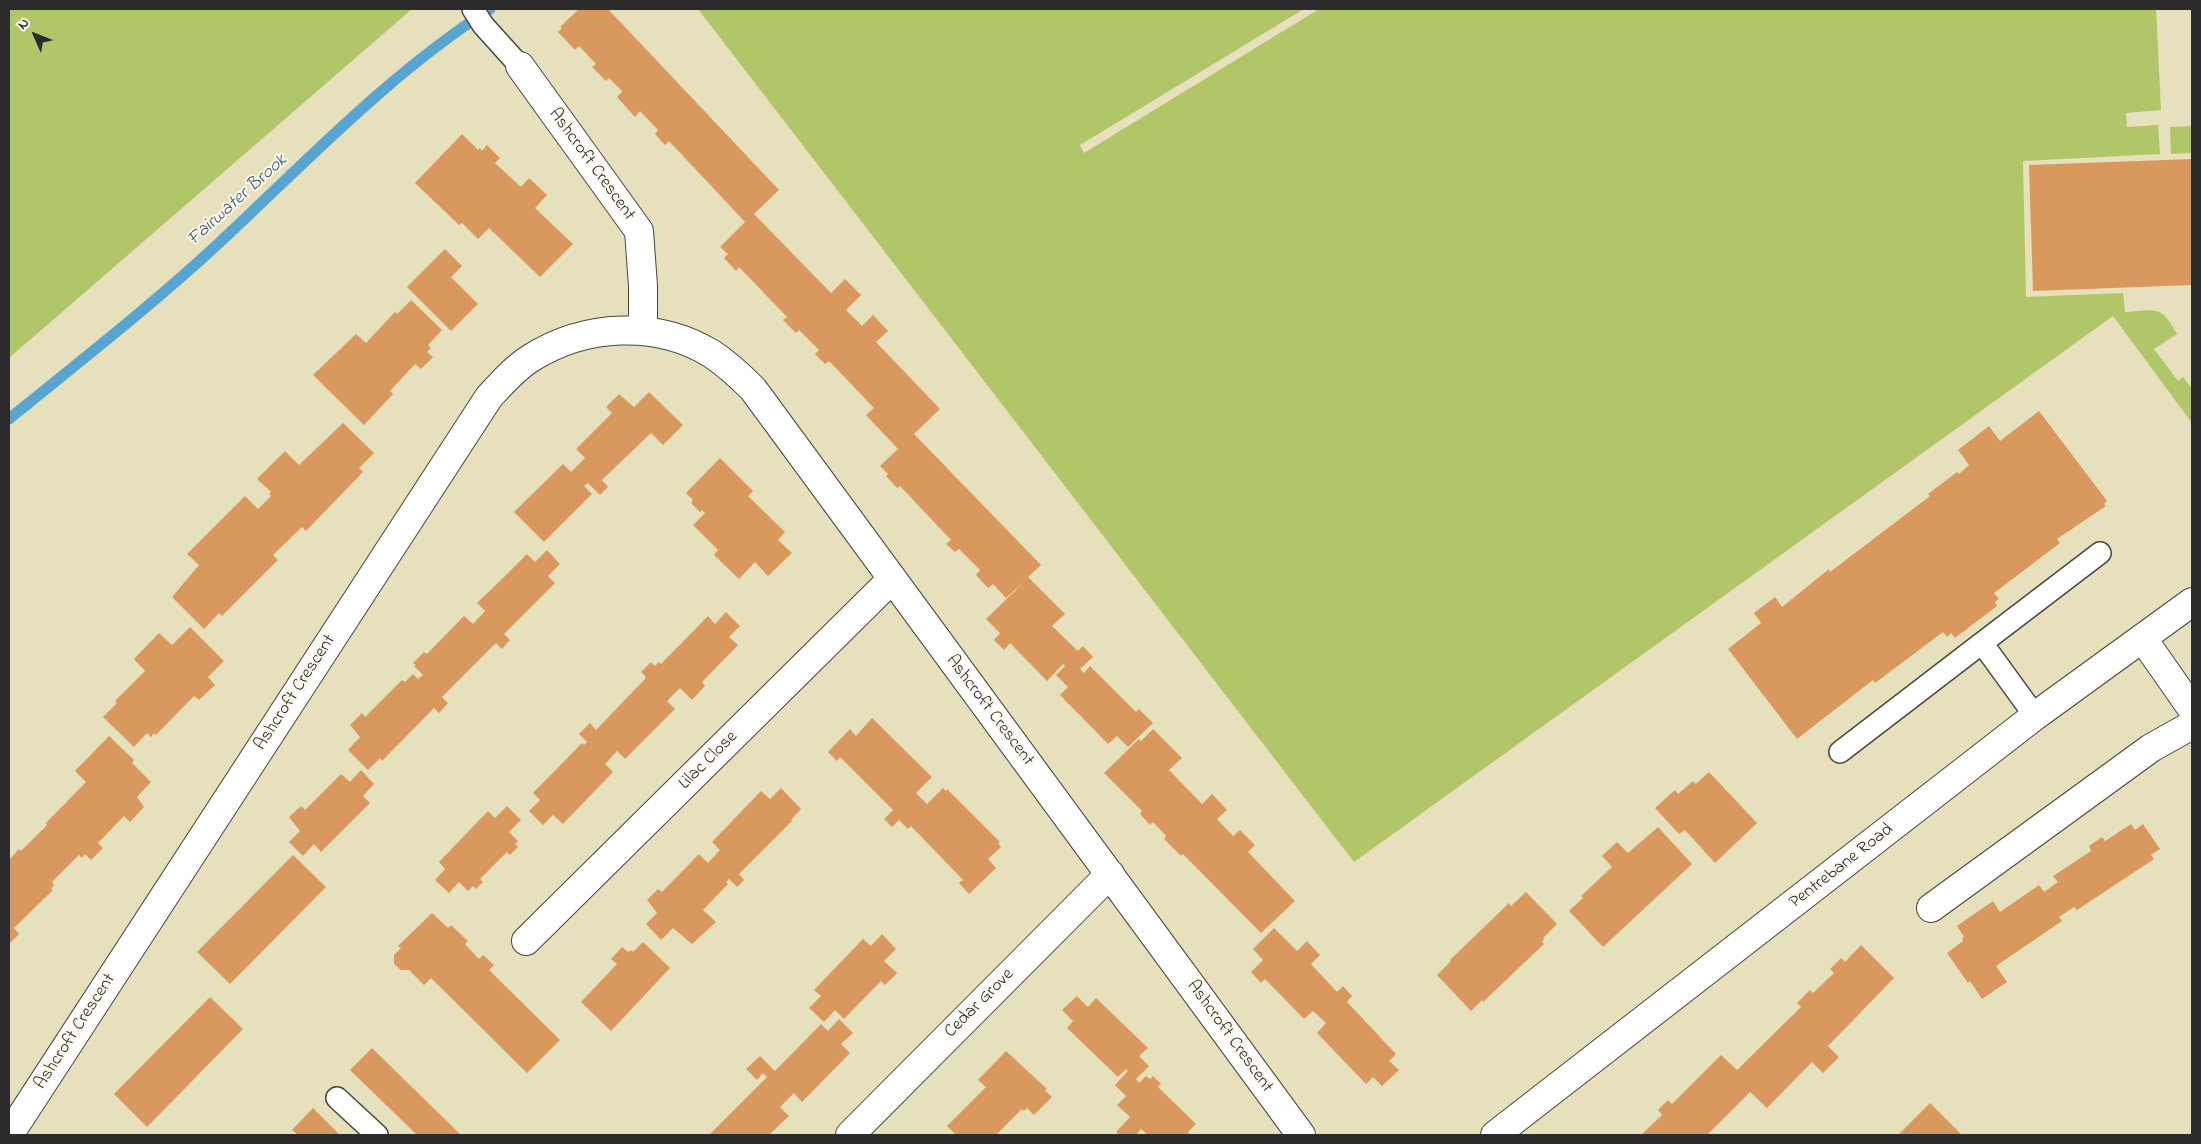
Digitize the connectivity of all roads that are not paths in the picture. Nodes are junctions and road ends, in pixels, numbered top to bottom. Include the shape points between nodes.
1 (478, 17) edge
2 (520, 66) joint
3 (643, 331) junction
4 (2100, 553) dead end
5 (891, 580) junction
6 (2192, 602) edge
7 (2143, 639) junction
8 (1982, 643) junction
9 (2192, 709) edge
10 (2035, 716) junction
11 (2192, 725) edge
12 (1840, 752) dead end
13 (1110, 874) junction
14 (1931, 908) dead end
15 (526, 941) dead end
16 (337, 1098) dead end
17 (9, 1135) edge
18 (377, 1135) edge
19 (850, 1135) edge
20 (1301, 1135) edge
21 (1496, 1135) edge

1 - 2 lane
2 - 3 street, Ashcroft Crescent via 639,231
3 - 5 street, Ashcroft Crescent via 688,342 712,354 753,389
3 - 17 street, Ashcroft Crescent via 608,330 554,345 508,376 489,397
4 - 8 lane
5 - 13 street, Ashcroft Crescent
5 - 15 street, Lilac Close
6 - 7 street, Pentrebane Road
7 - 9 street
7 - 10 street, Pentrebane Road
8 - 10 lane
8 - 12 lane
10 - 21 street, Pentrebane Road
11 - 14 street via 2151,748
13 - 19 street, Cedar Grove
13 - 20 street, Ashcroft Crescent
16 - 18 lane

